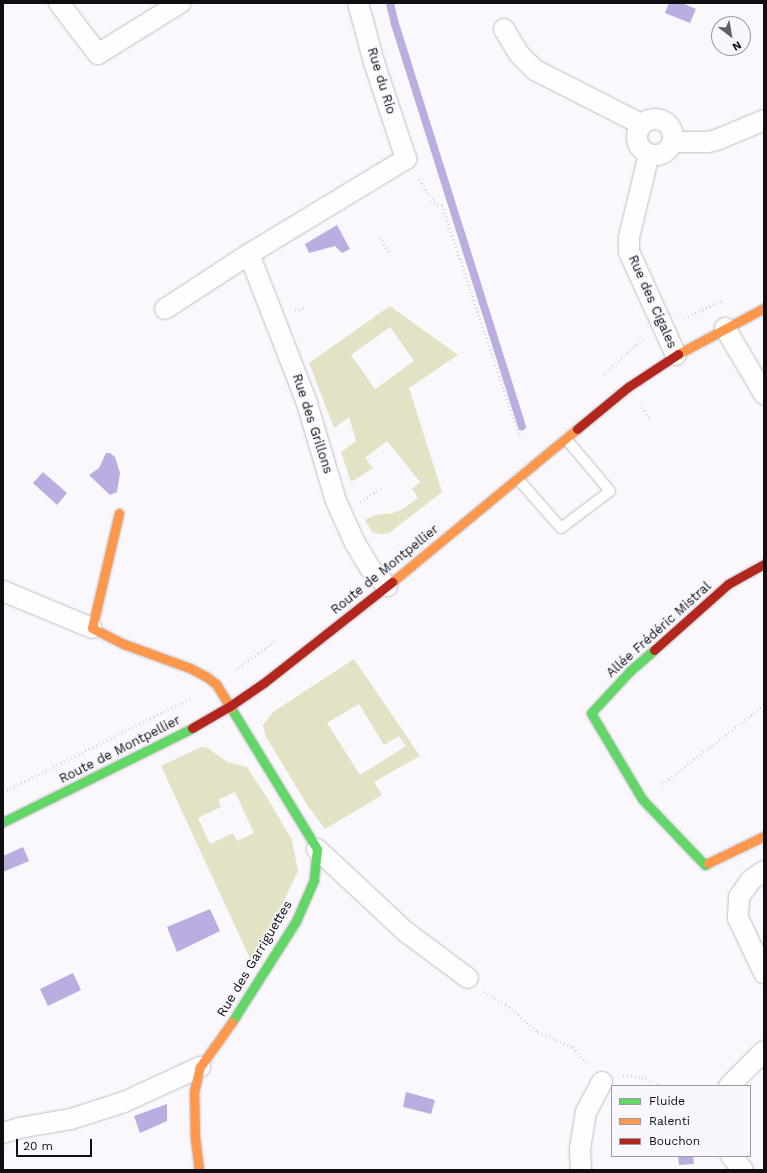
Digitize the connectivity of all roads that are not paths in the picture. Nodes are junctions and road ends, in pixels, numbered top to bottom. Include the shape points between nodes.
1 (59, 3) edge
2 (180, 3) edge
3 (358, 3) edge
4 (504, 29) dead end
5 (764, 120) edge
6 (641, 124) junction
7 (672, 142) junction
8 (649, 154) junction
9 (249, 254) junction
10 (764, 308) edge
11 (165, 309) dead end
12 (725, 328) junction
13 (676, 355) junction
14 (764, 394) edge
15 (566, 439) junction
16 (518, 479) junction
17 (119, 513) dead end
18 (764, 564) edge
19 (387, 586) junction
20 (3, 591) edge
21 (92, 628) junction
22 (230, 706) junction
23 (3, 822) edge
24 (764, 836) edge
25 (317, 849) junction
26 (764, 871) edge
27 (764, 973) edge
28 (468, 978) road end
29 (764, 1051) edge
30 (200, 1067) junction
31 (602, 1082) road end
32 (730, 1085) edge
33 (3, 1133) edge
34 (733, 1157) edge
35 (199, 1170) edge
36 (581, 1170) edge
37 (743, 1170) edge

1 - 2 street via 98,54
3 - 9 street, Rue du Rio via 374,62 406,159
4 - 6 street via 519,54 535,70
5 - 7 street via 720,140
6 - 7 street via 648,120 664,121 670,127
6 - 8 street via 636,138 642,151
7 - 8 street via 666,152
8 - 13 street, Rue des Cigales via 629,237 629,252
9 - 11 street
9 - 19 street, Rue des Grillons via 306,400 336,500 355,543 370,568
10 - 12 street, Route de Montpellier
12 - 13 street, Route de Montpellier
12 - 14 street
13 - 15 street, Route de Montpellier via 628,387
15 - 16 street, Route de Montpellier
15 - 16 lane via 610,491 561,528
16 - 19 street, Route de Montpellier
17 - 21 street
18 - 24 street, Allée Frédéric Mistral via 728,584 630,671 592,713 642,799 705,865
19 - 22 street, Route de Montpellier via 265,682
20 - 21 street
21 - 22 street via 124,644 208,677 216,684
22 - 23 street, Route de Montpellier via 190,729
22 - 25 street
25 - 28 street via 406,932
25 - 30 street, Rue des Garriguettes via 314,880 296,921 244,1005
26 - 27 street via 751,880 739,897 738,918
29 - 32 street
30 - 33 street via 124,1102 71,1119
30 - 35 street, Rue des Garriguettes via 194,1092 195,1139
31 - 36 street via 586,1112 580,1149
34 - 37 street

